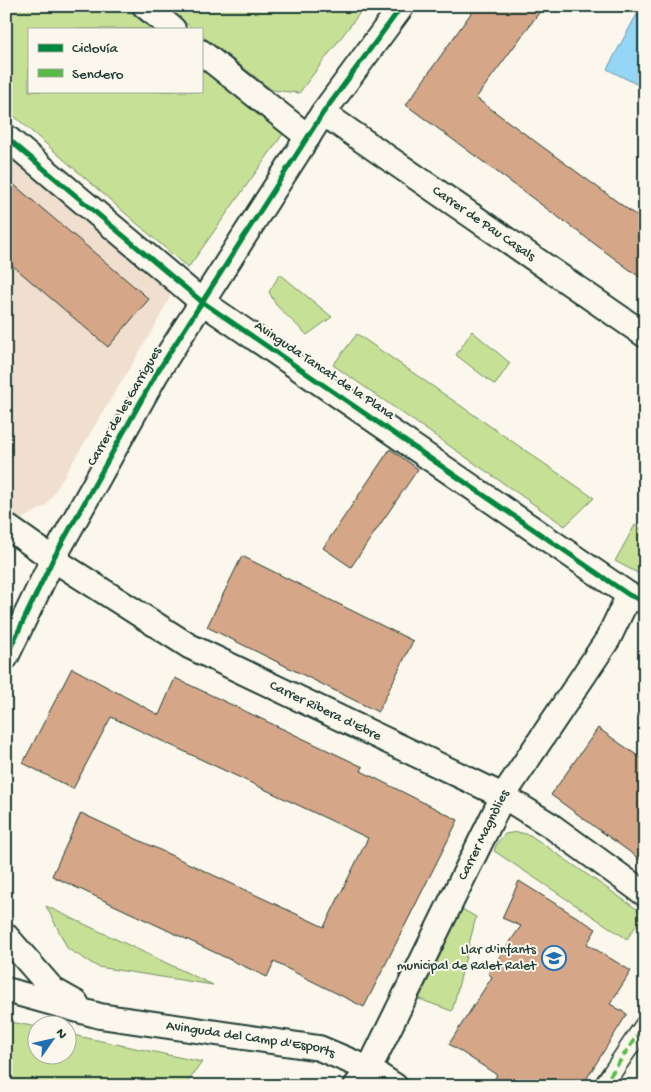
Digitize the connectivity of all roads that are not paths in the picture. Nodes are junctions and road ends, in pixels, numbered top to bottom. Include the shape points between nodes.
1 (146, 6) edge
2 (402, 6) edge
3 (172, 28) edge
4 (202, 53) edge
5 (323, 113) junction
6 (6, 137) edge
7 (308, 137) junction
8 (201, 301) junction
9 (645, 335) edge
10 (6, 526) edge
11 (53, 559) junction
12 (637, 599) edge
13 (6, 657) edge
14 (502, 796) junction
15 (645, 894) edge
16 (6, 936) edge
17 (6, 990) edge
18 (100, 1016) junction
19 (645, 1024) edge
20 (363, 1077) edge
21 (395, 1086) edge
22 (603, 1086) edge

1 - 3 street
2 - 5 street, Carrer de les Garrigues
4 - 7 street
5 - 7 street, Carrer de les Garrigues
5 - 9 street, Carrer de Pau Casals
6 - 8 street, Avinguda Tancat de la Plana
7 - 8 street, Carrer de les Garrigues
8 - 11 street, Carrer de les Garrigues via 156,374
8 - 12 street, Avinguda Tancat de la Plana
10 - 11 street, Carrer Ribera d'Ebre
11 - 13 street, Carrer de les Garrigues
11 - 14 street, Carrer Ribera d'Ebre via 189,646
12 - 14 street, Carrer Magnòlies
14 - 15 street, Carrer Ribera d'Ebre via 550,825
14 - 20 street, Carrer Magnòlies
16 - 18 street, Avinguda del Camp d'Esports via 53,990
17 - 18 street, Avinguda del Camp d'Esports
18 - 20 street, Avinguda del Camp d'Esports via 319,1048
19 - 22 street
20 - 21 street, Avinguda del Camp d'Esports

